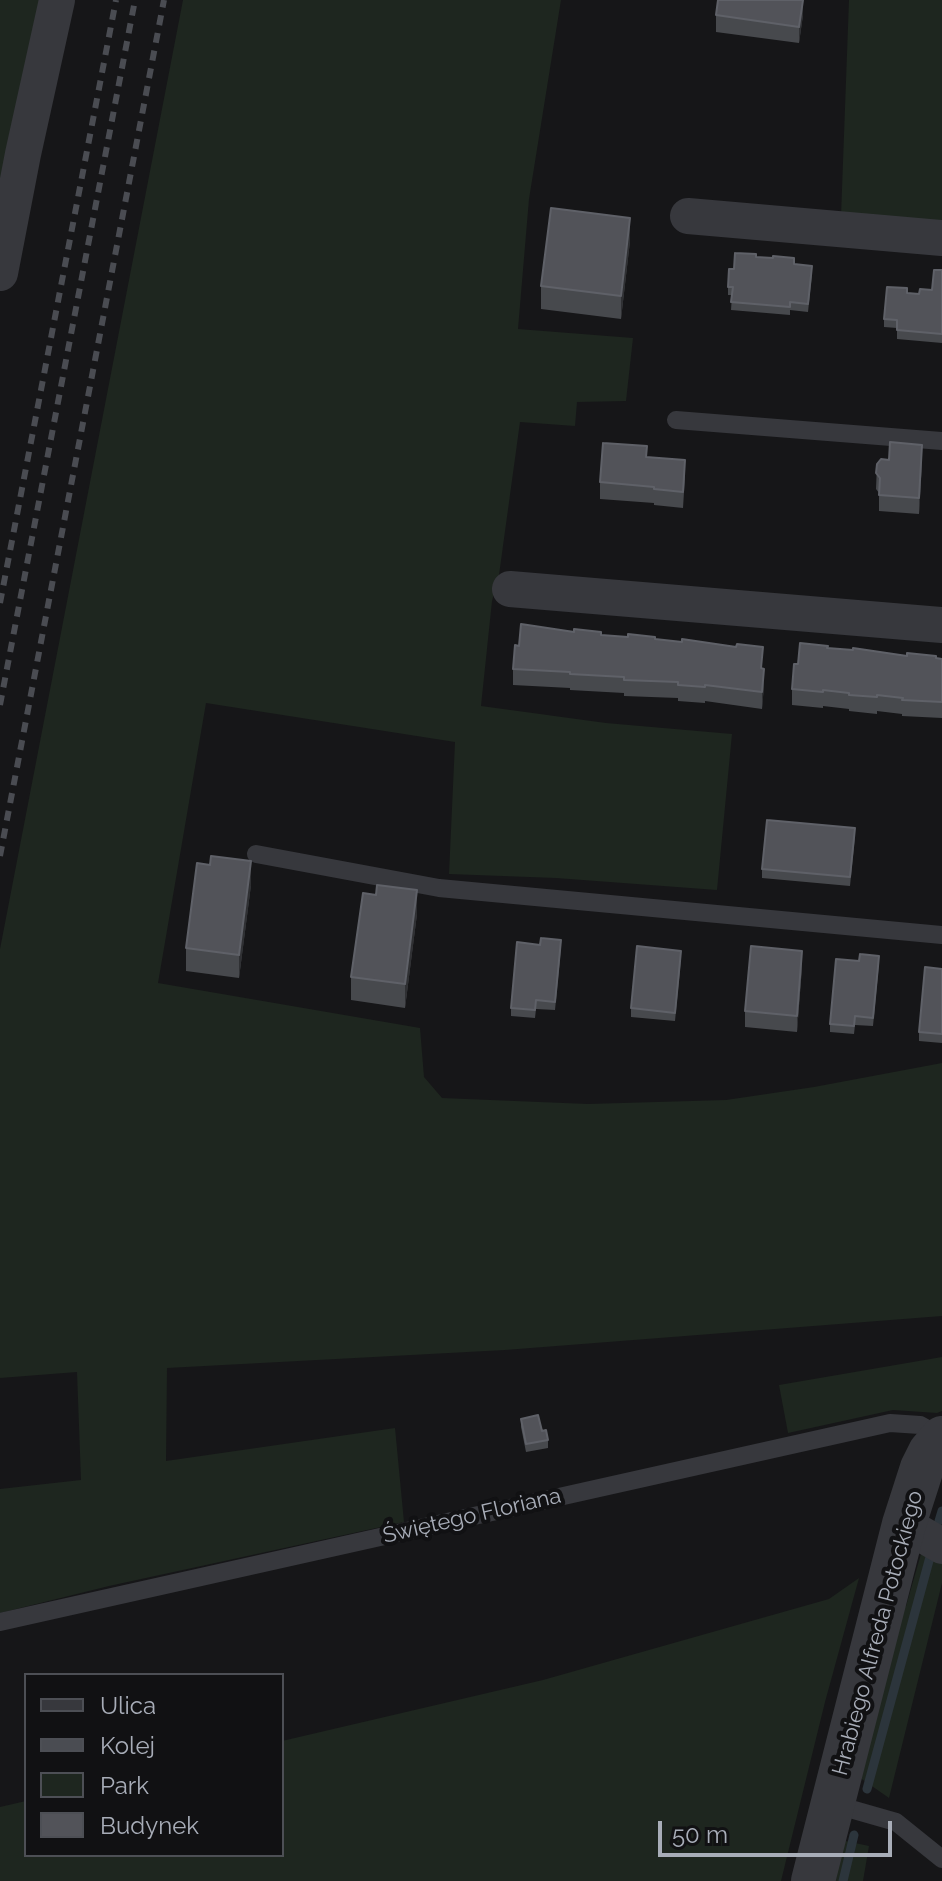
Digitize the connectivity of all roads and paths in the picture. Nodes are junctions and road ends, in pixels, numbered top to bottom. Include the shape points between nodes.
1 (57, 0) edge
2 (688, 216) dead end
3 (942, 238) edge
4 (0, 273) edge
5 (676, 420) dead end
6 (942, 441) edge
7 (510, 589) dead end
8 (942, 625) edge
9 (256, 854) dead end
10 (942, 935) edge
11 (942, 1438) edge
12 (904, 1524) junction
13 (942, 1546) edge
14 (0, 1622) edge
15 (833, 1804) junction
16 (942, 1859) edge
17 (813, 1881) edge

1 - 4 street
2 - 3 street
5 - 6 lane
7 - 8 street
9 - 10 lane via 439,888
11 - 12 street, Hrabiego Alfreda Potockiego via 922,1468
11 - 14 lane, Świętego Floriana via 920,1425 890,1423
12 - 13 street
12 - 15 street, Hrabiego Alfreda Potockiego
15 - 16 lane via 896,1822
15 - 17 street, Hrabiego Alfreda Potockiego

